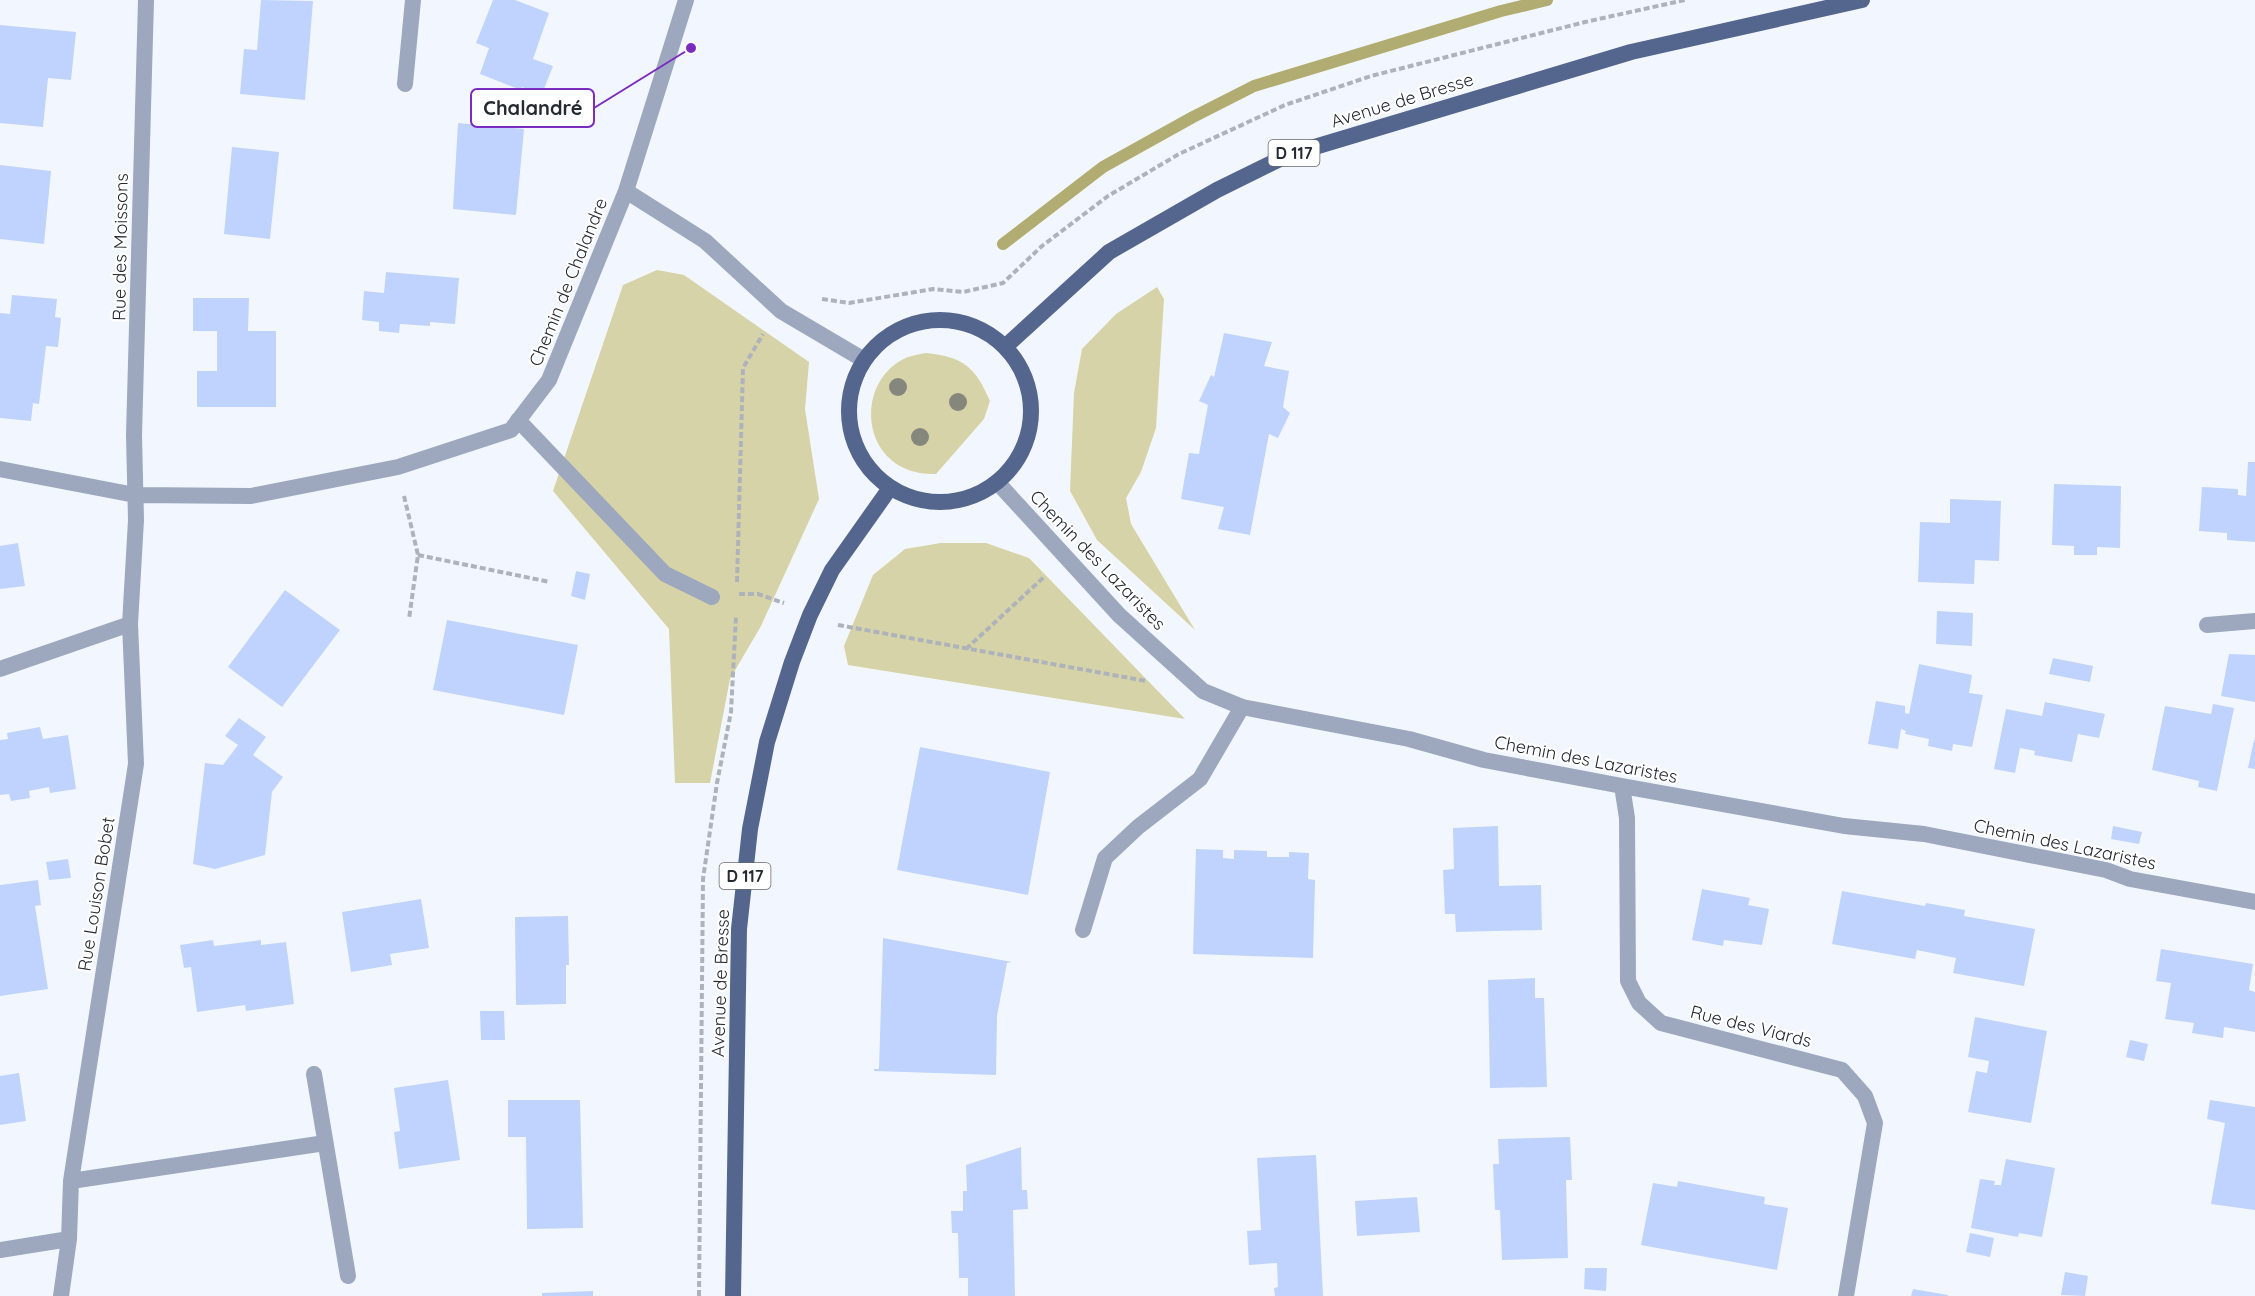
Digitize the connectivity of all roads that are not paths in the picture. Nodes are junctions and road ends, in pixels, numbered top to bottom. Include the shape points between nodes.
1 (146, 0) edge
2 (413, 0) edge
3 (686, 0) edge
4 (1862, 0) edge
5 (405, 84) dead end
6 (626, 191) junction
7 (1005, 347) junction
8 (864, 360) junction
9 (518, 420) junction
10 (0, 469) edge
11 (997, 482) junction
12 (890, 488) junction
13 (135, 495) junction
14 (712, 597) road end
15 (2255, 621) edge
16 (130, 624) junction
17 (2207, 625) dead end
18 (0, 669) edge
19 (1242, 707) junction
20 (1622, 786) junction
21 (2255, 902) edge
22 (1083, 930) dead end
23 (314, 1074) dead end
24 (325, 1143) junction
25 (71, 1181) junction
26 (69, 1239) junction
27 (0, 1251) edge
28 (348, 1276) dead end
29 (61, 1296) edge
30 (733, 1296) edge
31 (1846, 1296) edge

1 - 13 street, Rue des Moissons
2 - 5 street
3 - 6 street, Chemin de Chalandre
4 - 7 main road, Avenue de Bresse / D 117 via 1630,52 1288,155 1217,190 1109,252
6 - 8 street via 705,241 781,311
6 - 9 street, Chemin de Chalandre via 549,380
7 - 8 main road via 966,324 920,322 898,330
7 - 11 main road via 1020,368 1029,391 1030,417 1026,441 1014,464
8 - 12 main road via 851,390 850,431 873,474
9 - 13 street, Chemin de Chalandre via 511,430 398,468 251,496
9 - 14 street via 665,574
10 - 13 street, Chemin de Chalandre
11 - 12 main road via 973,496 946,502 918,500
11 - 19 street, Chemin des Lazaristes via 1119,615 1203,692
12 - 30 main road, Avenue de Bresse / D 117 via 832,570 810,615 767,742 749,840 739,929
13 - 16 street, Rue Louison Bobet
15 - 17 street
16 - 18 street
16 - 25 street, Rue Louison Bobet via 136,764
19 - 20 street, Chemin des Lazaristes
19 - 22 street via 1200,779 1105,858
20 - 21 street, Chemin des Lazaristes via 1844,826 1924,834
20 - 31 street, Rue des Viards via 1627,818 1628,981 1640,1003 1661,1023 1842,1070 1865,1096 1875,1123
23 - 24 street
24 - 25 street
24 - 28 street
25 - 26 street, Rue Louison Bobet
26 - 27 street
26 - 29 street, Rue Louison Bobet

